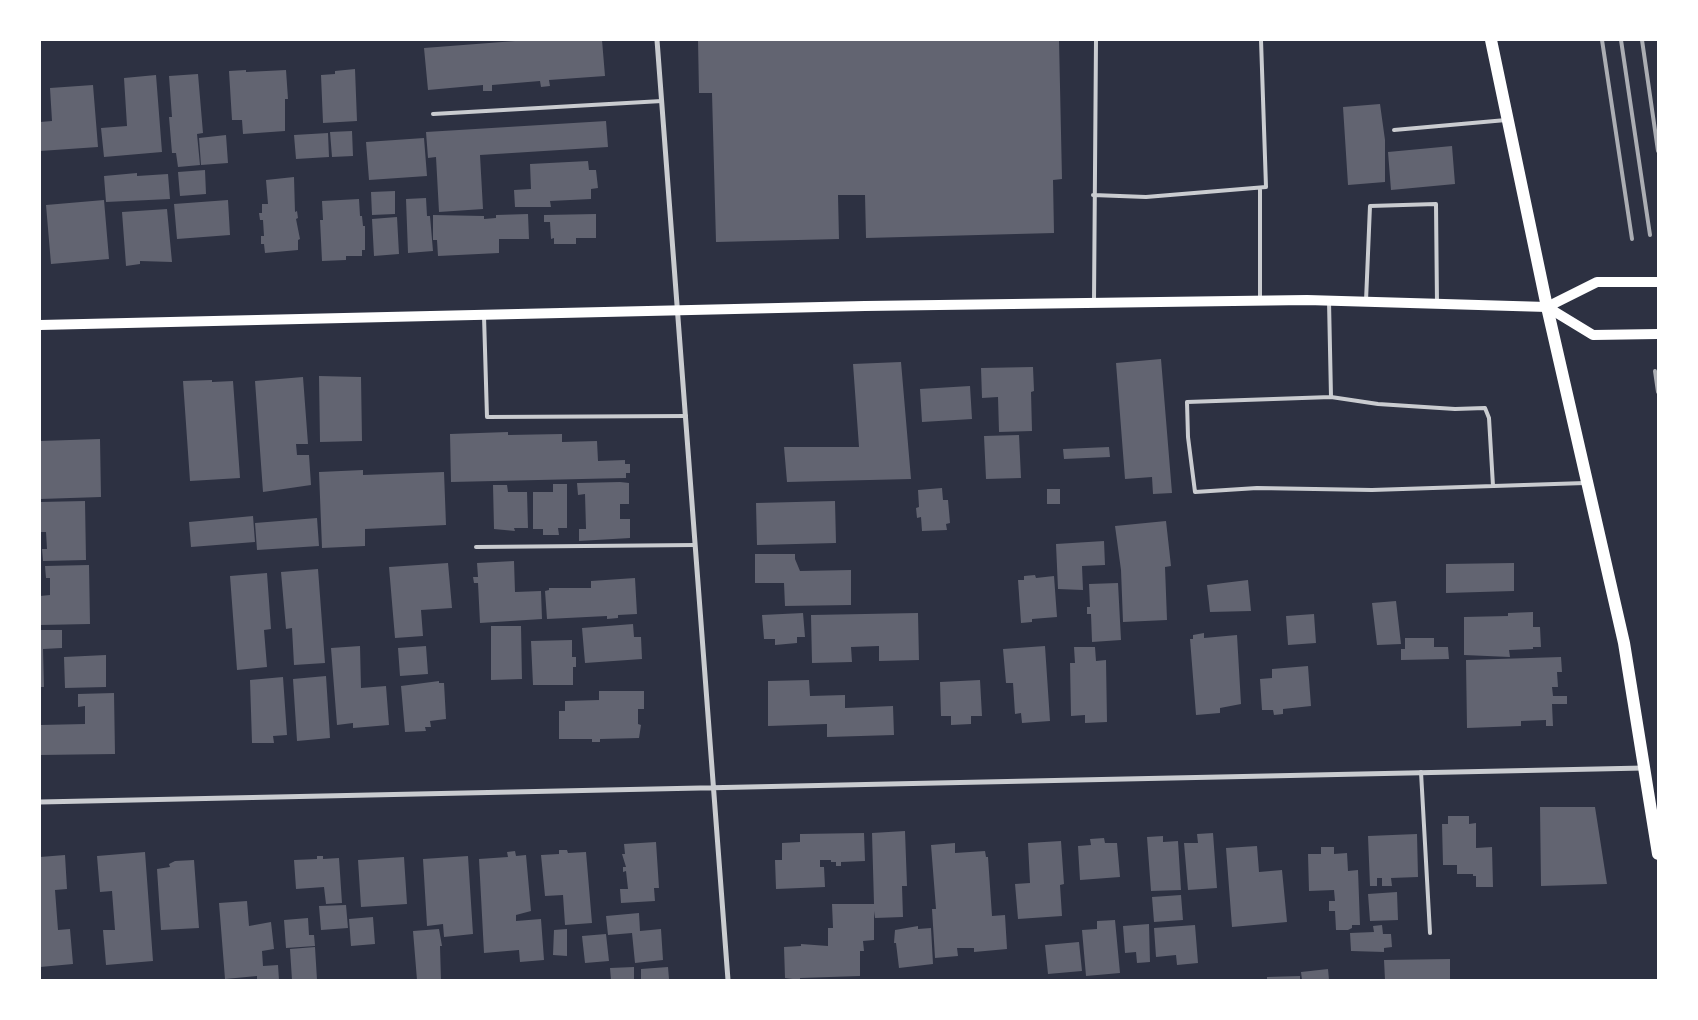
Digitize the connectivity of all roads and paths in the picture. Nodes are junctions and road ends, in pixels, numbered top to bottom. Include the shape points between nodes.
1 (657, 40) edge
2 (1096, 40) edge
3 (1262, 40) edge
4 (1491, 40) edge
5 (662, 101) junction
6 (433, 114) dead end
7 (1508, 120) junction
8 (1394, 130) dead end
9 (1260, 188) junction
10 (1093, 195) junction
11 (1658, 282) edge
12 (1260, 301) junction
13 (1329, 301) junction
14 (1366, 302) junction
15 (1094, 303) junction
16 (1437, 304) junction
17 (1547, 306) junction
18 (677, 310) junction
19 (484, 316) junction
20 (40, 325) edge
21 (1658, 334) edge
22 (1331, 397) junction
23 (686, 416) junction
24 (1587, 483) junction
25 (1493, 486) junction
26 (695, 545) junction
27 (476, 547) dead end
28 (1645, 768) junction
29 (1421, 772) junction
30 (713, 786) junction
31 (40, 802) edge
32 (1658, 854) edge
33 (1430, 932) dead end
34 (728, 980) edge

1 - 5 street
2 - 10 lane
3 - 9 lane via 1266,187
4 - 7 main road
5 - 6 lane
5 - 18 street
7 - 8 lane
7 - 17 main road
9 - 10 lane via 1146,197
9 - 12 lane
10 - 15 lane
11 - 17 main road via 1597,282
12 - 13 main road
12 - 15 main road
13 - 14 main road
13 - 22 lane
14 - 16 main road
14 - 16 lane via 1370,206 1436,204
15 - 18 main road
16 - 17 main road
17 - 21 main road via 1593,335
17 - 24 main road
18 - 19 main road
18 - 23 street
19 - 20 main road
19 - 23 lane via 487,417
22 - 25 lane via 1378,404 1485,408 1489,418
22 - 25 lane via 1187,402 1195,492 1257,488 1372,490
23 - 26 street
24 - 25 lane
24 - 28 main road via 1624,644
26 - 27 lane
26 - 30 street
28 - 29 street
28 - 32 main road
29 - 30 street
29 - 33 lane
30 - 31 street
30 - 34 street

